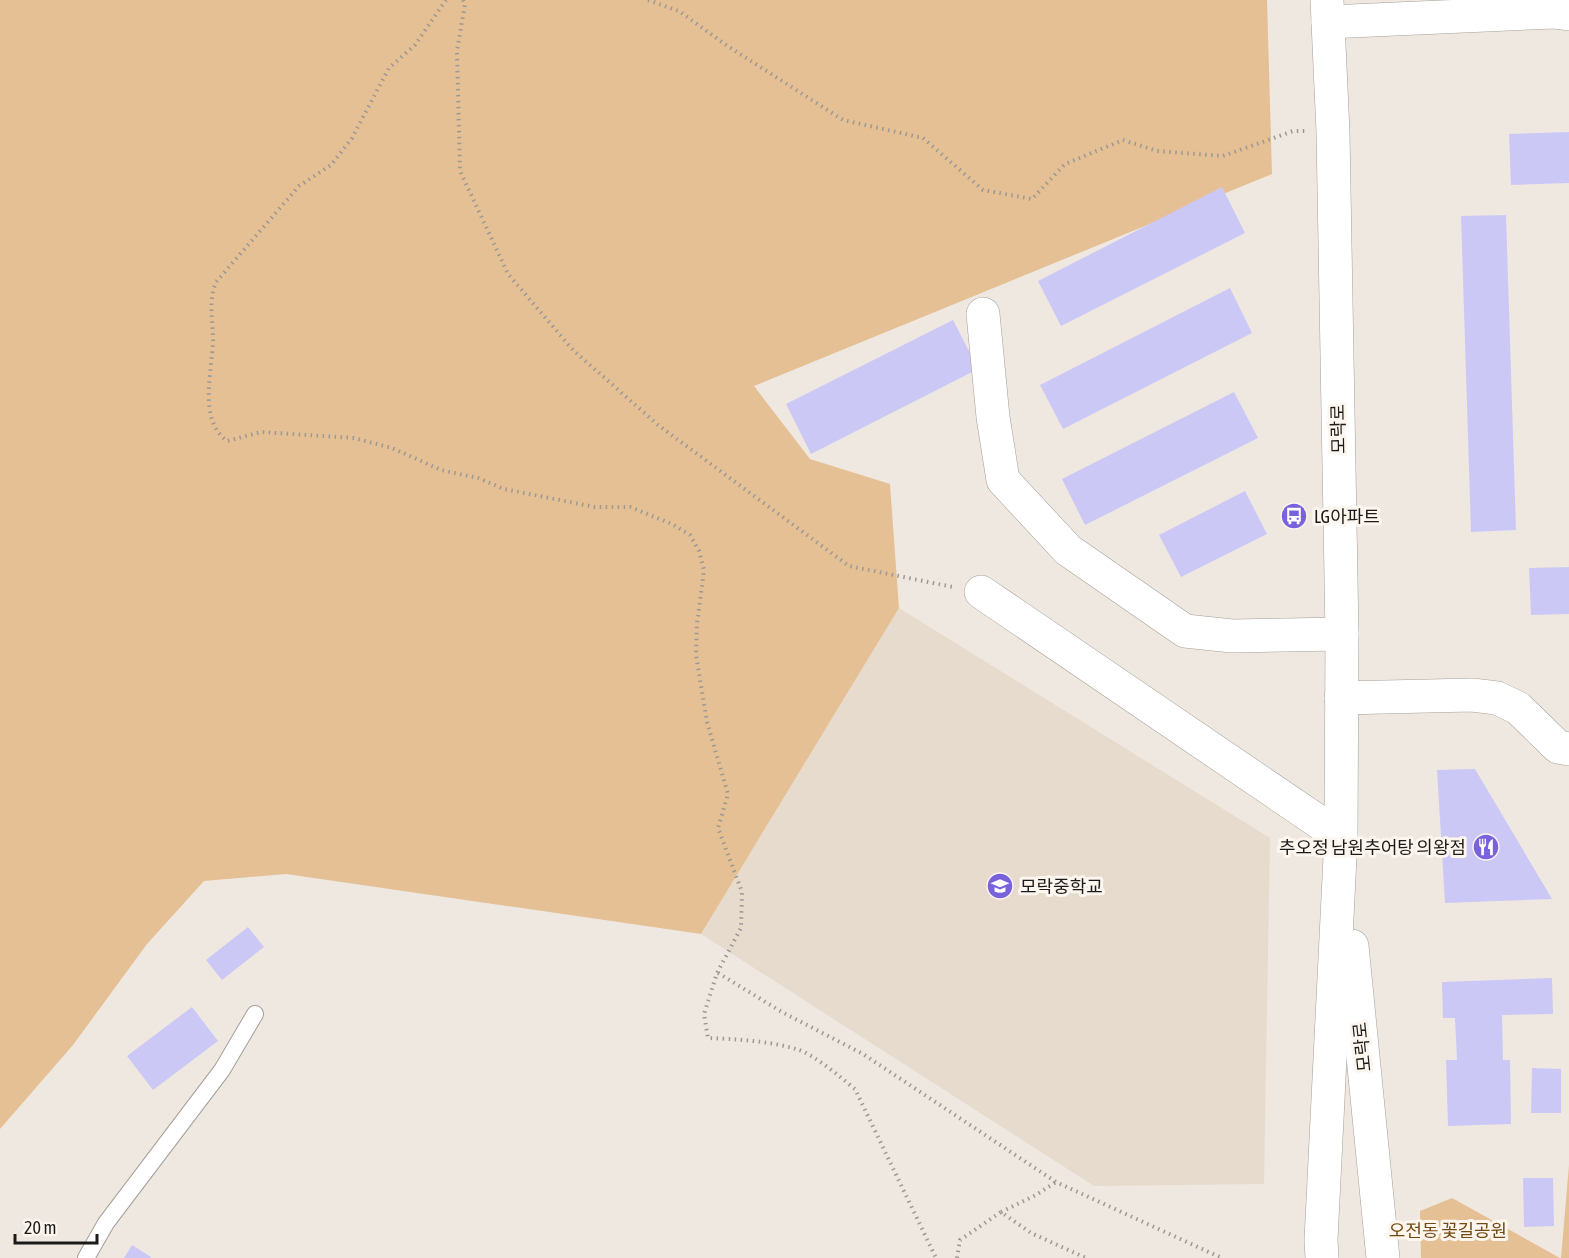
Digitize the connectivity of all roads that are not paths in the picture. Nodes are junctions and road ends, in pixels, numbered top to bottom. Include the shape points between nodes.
1 (1559, 9) edge
2 (1327, 11) edge
3 (983, 314) dead end
4 (981, 592) road end
5 (1342, 634) junction
6 (1341, 698) junction
7 (1569, 749) edge
8 (1341, 837) junction
9 (255, 1014) dead end
10 (86, 1258) edge
11 (1322, 1258) edge
12 (1383, 1258) edge

1 - 2 street, 모락로
2 - 5 street, 모락로 via 1333,132
3 - 5 street via 1003,480 1068,550 1185,631 1232,636
4 - 8 street
5 - 6 street, 모락로
6 - 7 street via 1472,694 1497,698 1518,708 1558,747
6 - 8 street, 모락로
8 - 11 street, 모락로
8 - 12 street, 모락로
9 - 10 lane via 222,1070 106,1223

